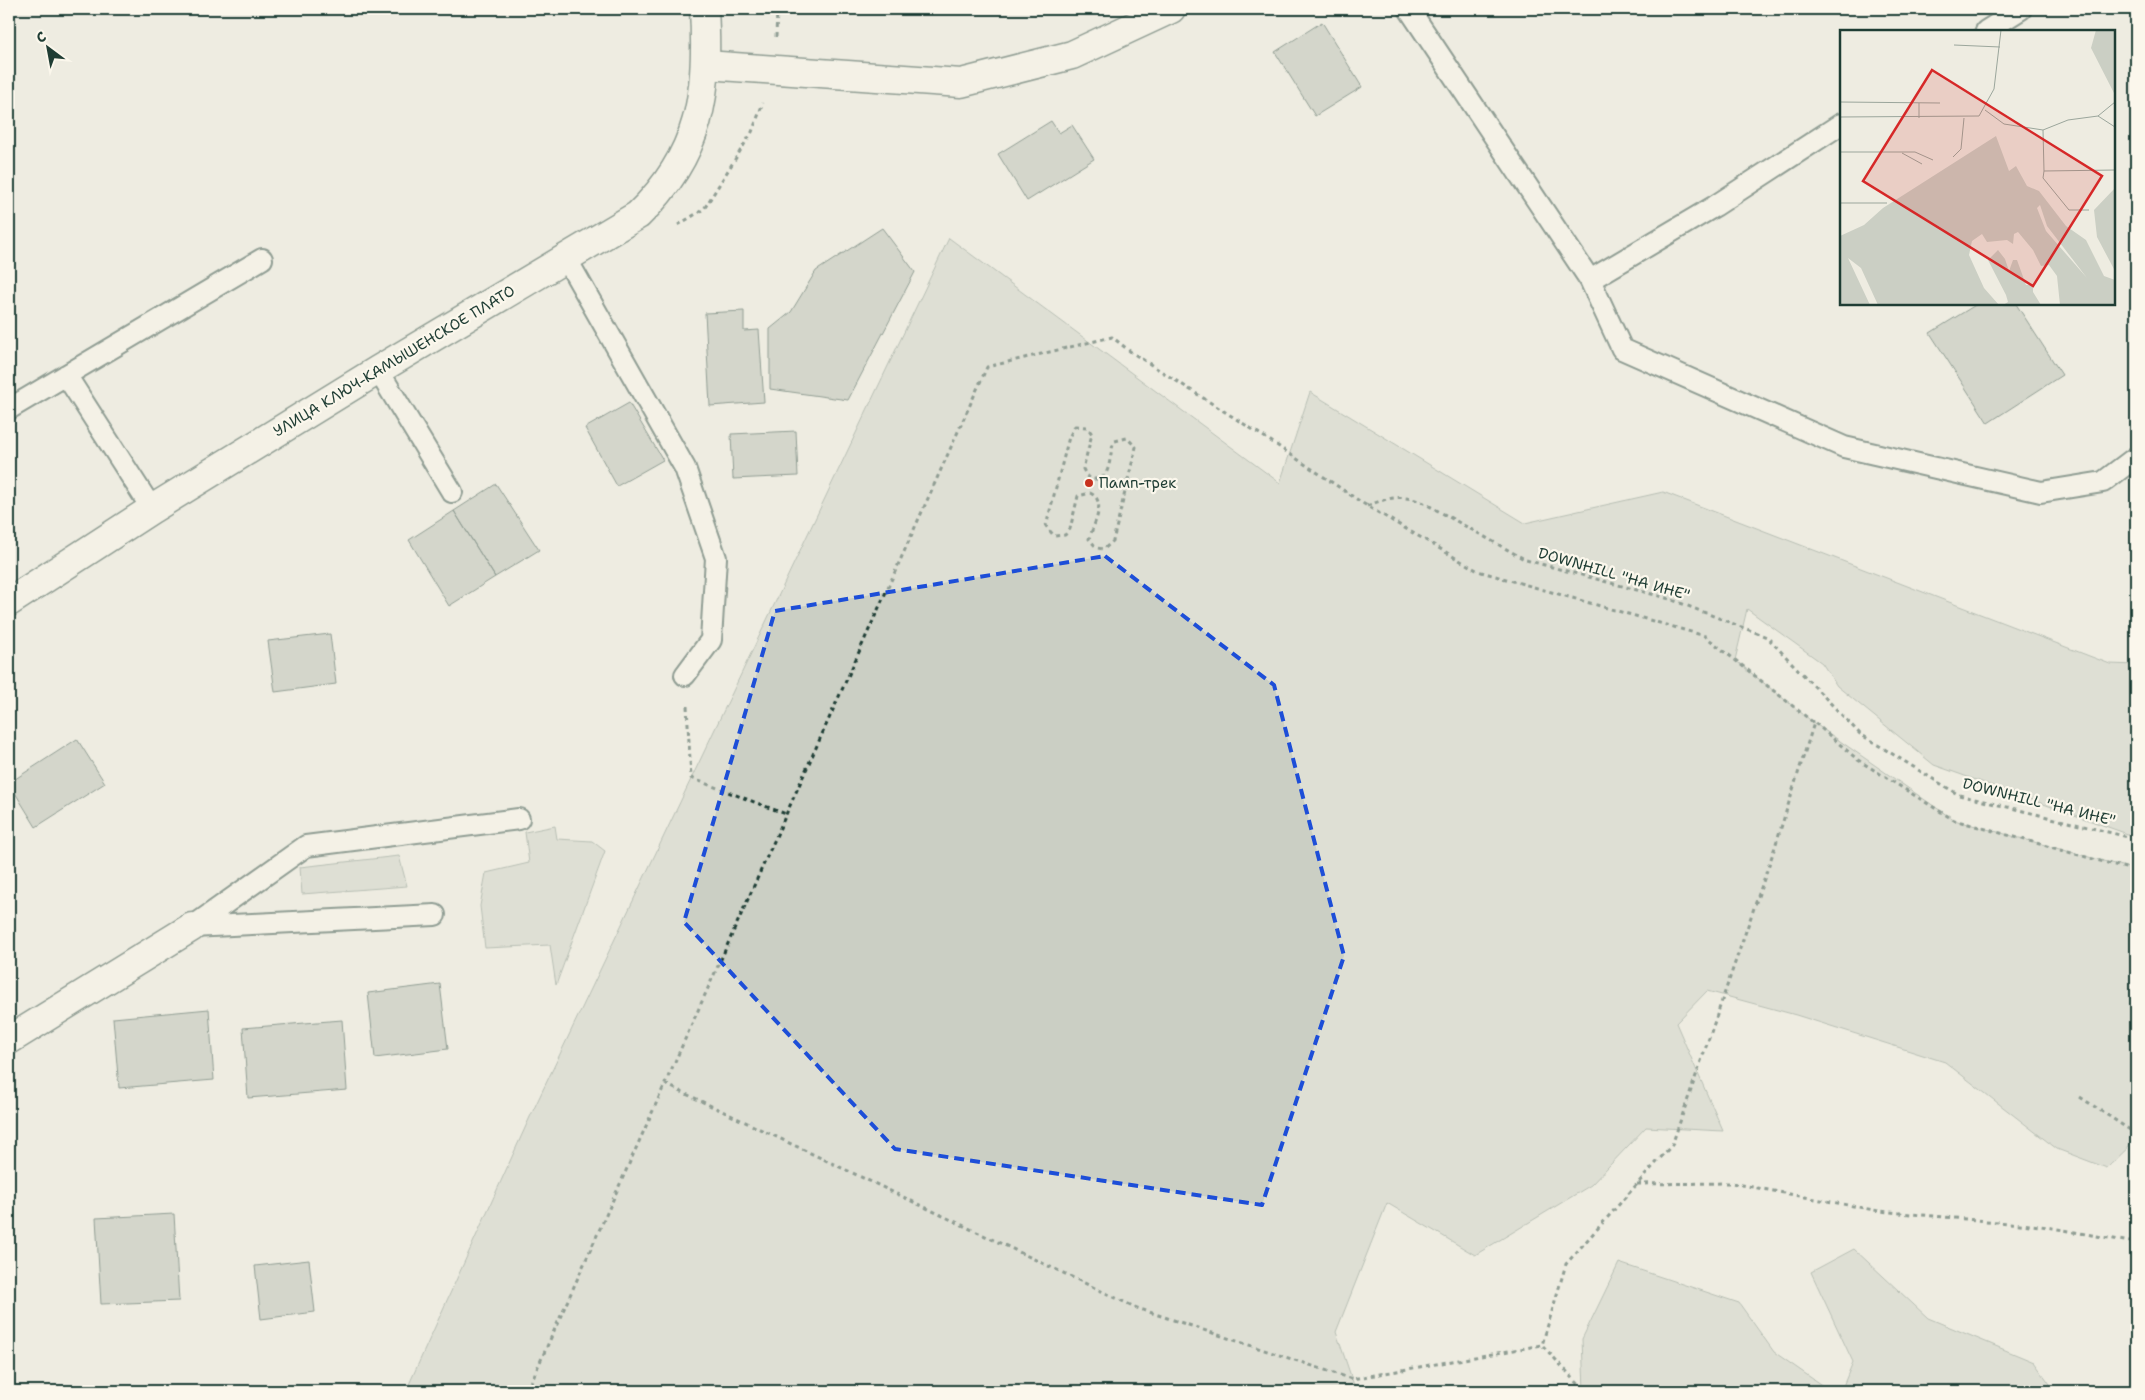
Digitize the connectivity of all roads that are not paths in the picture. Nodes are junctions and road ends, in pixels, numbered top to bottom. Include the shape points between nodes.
1 (704, 9) edge
2 (1171, 9) edge
3 (1409, 9) edge
4 (2020, 9) edge
5 (1988, 30) edge
6 (706, 65) junction
7 (1840, 125) edge
8 (566, 258) junction
9 (262, 259) dead end
10 (1590, 280) junction
11 (378, 370) junction
12 (66, 374) junction
13 (9, 409) edge
14 (2136, 458) edge
15 (452, 492) dead end
16 (152, 509) junction
17 (9, 602) edge
18 (685, 675) road end
19 (519, 818) dead end
20 (435, 915) dead end
21 (192, 927) junction
22 (9, 1040) edge

1 - 6 main road, УЛИЦА КЛЮЧ-КАМЫШЕНСКОЕ ПЛАТО
2 - 6 main road via 1072,55 961,83
3 - 10 lane
4 - 5 lane
6 - 8 main road, УЛИЦА КЛЮЧ-КАМЫШЕНСКОЕ ПЛАТО via 701,104 686,154 660,193 638,215
7 - 10 lane via 1715,206
8 - 11 main road, УЛИЦА КЛЮЧ-КАМЫШЕНСКОЕ ПЛАТО
8 - 18 lane via 685,468 716,558 711,640
9 - 12 lane
10 - 14 lane via 1622,349 1844,447 2041,492 2103,482
11 - 15 lane
11 - 16 main road, УЛИЦА КЛЮЧ-КАМЫШЕНСКОЕ ПЛАТО
12 - 13 lane
12 - 16 lane
16 - 17 main road, УЛИЦА КЛЮЧ-КАМЫШЕНСКОЕ ПЛАТО
19 - 21 lane via 306,846
20 - 21 lane
21 - 22 main road

